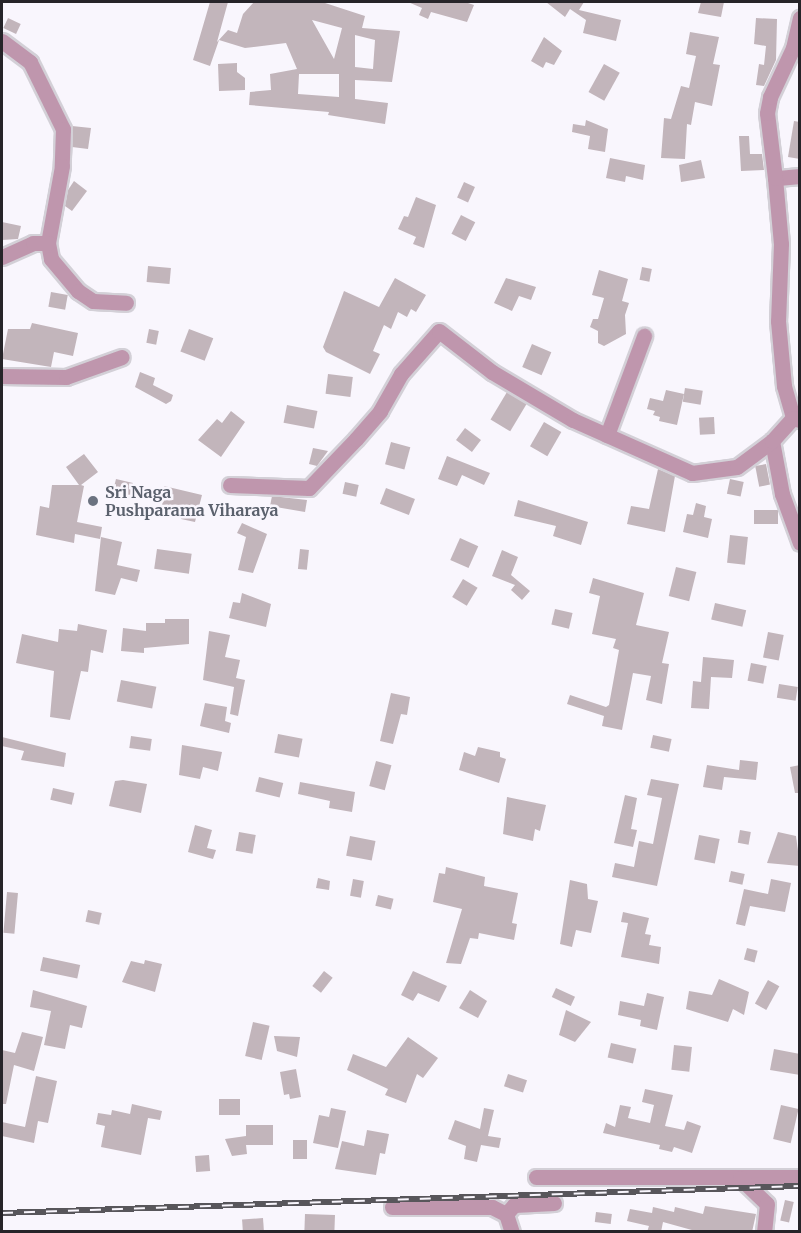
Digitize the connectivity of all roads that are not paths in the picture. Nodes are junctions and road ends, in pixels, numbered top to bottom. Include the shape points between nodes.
1 (800, 18) edge
2 (2, 41) edge
3 (800, 176) edge
4 (775, 178) junction
5 (48, 243) junction
6 (2, 257) edge
7 (126, 303) dead end
8 (644, 336) dead end
9 (122, 357) dead end
10 (2, 376) edge
11 (796, 419) edge
12 (607, 435) junction
13 (772, 441) junction
14 (230, 485) dead end
15 (800, 543) edge
16 (536, 1177) dead end
17 (800, 1177) edge
18 (740, 1178) junction
19 (554, 1203) dead end
20 (392, 1207) dead end
21 (506, 1214) junction
22 (512, 1232) edge
23 (764, 1232) edge

1 - 4 street via 793,48 770,97 767,113
2 - 5 street via 30,62 63,129 62,166
3 - 4 street
4 - 11 street via 781,244 778,321 784,386
5 - 6 street via 33,243
5 - 7 street via 51,259 78,291 93,301
8 - 12 street
9 - 10 street via 66,377
11 - 13 street
12 - 13 street via 692,473 737,467
12 - 14 street via 573,420 492,372 440,331 401,374 380,411 357,439 309,488
13 - 15 street via 782,494
16 - 18 street
17 - 18 street
18 - 23 street via 767,1203
19 - 21 street via 514,1205
20 - 21 street via 492,1207
21 - 22 street

